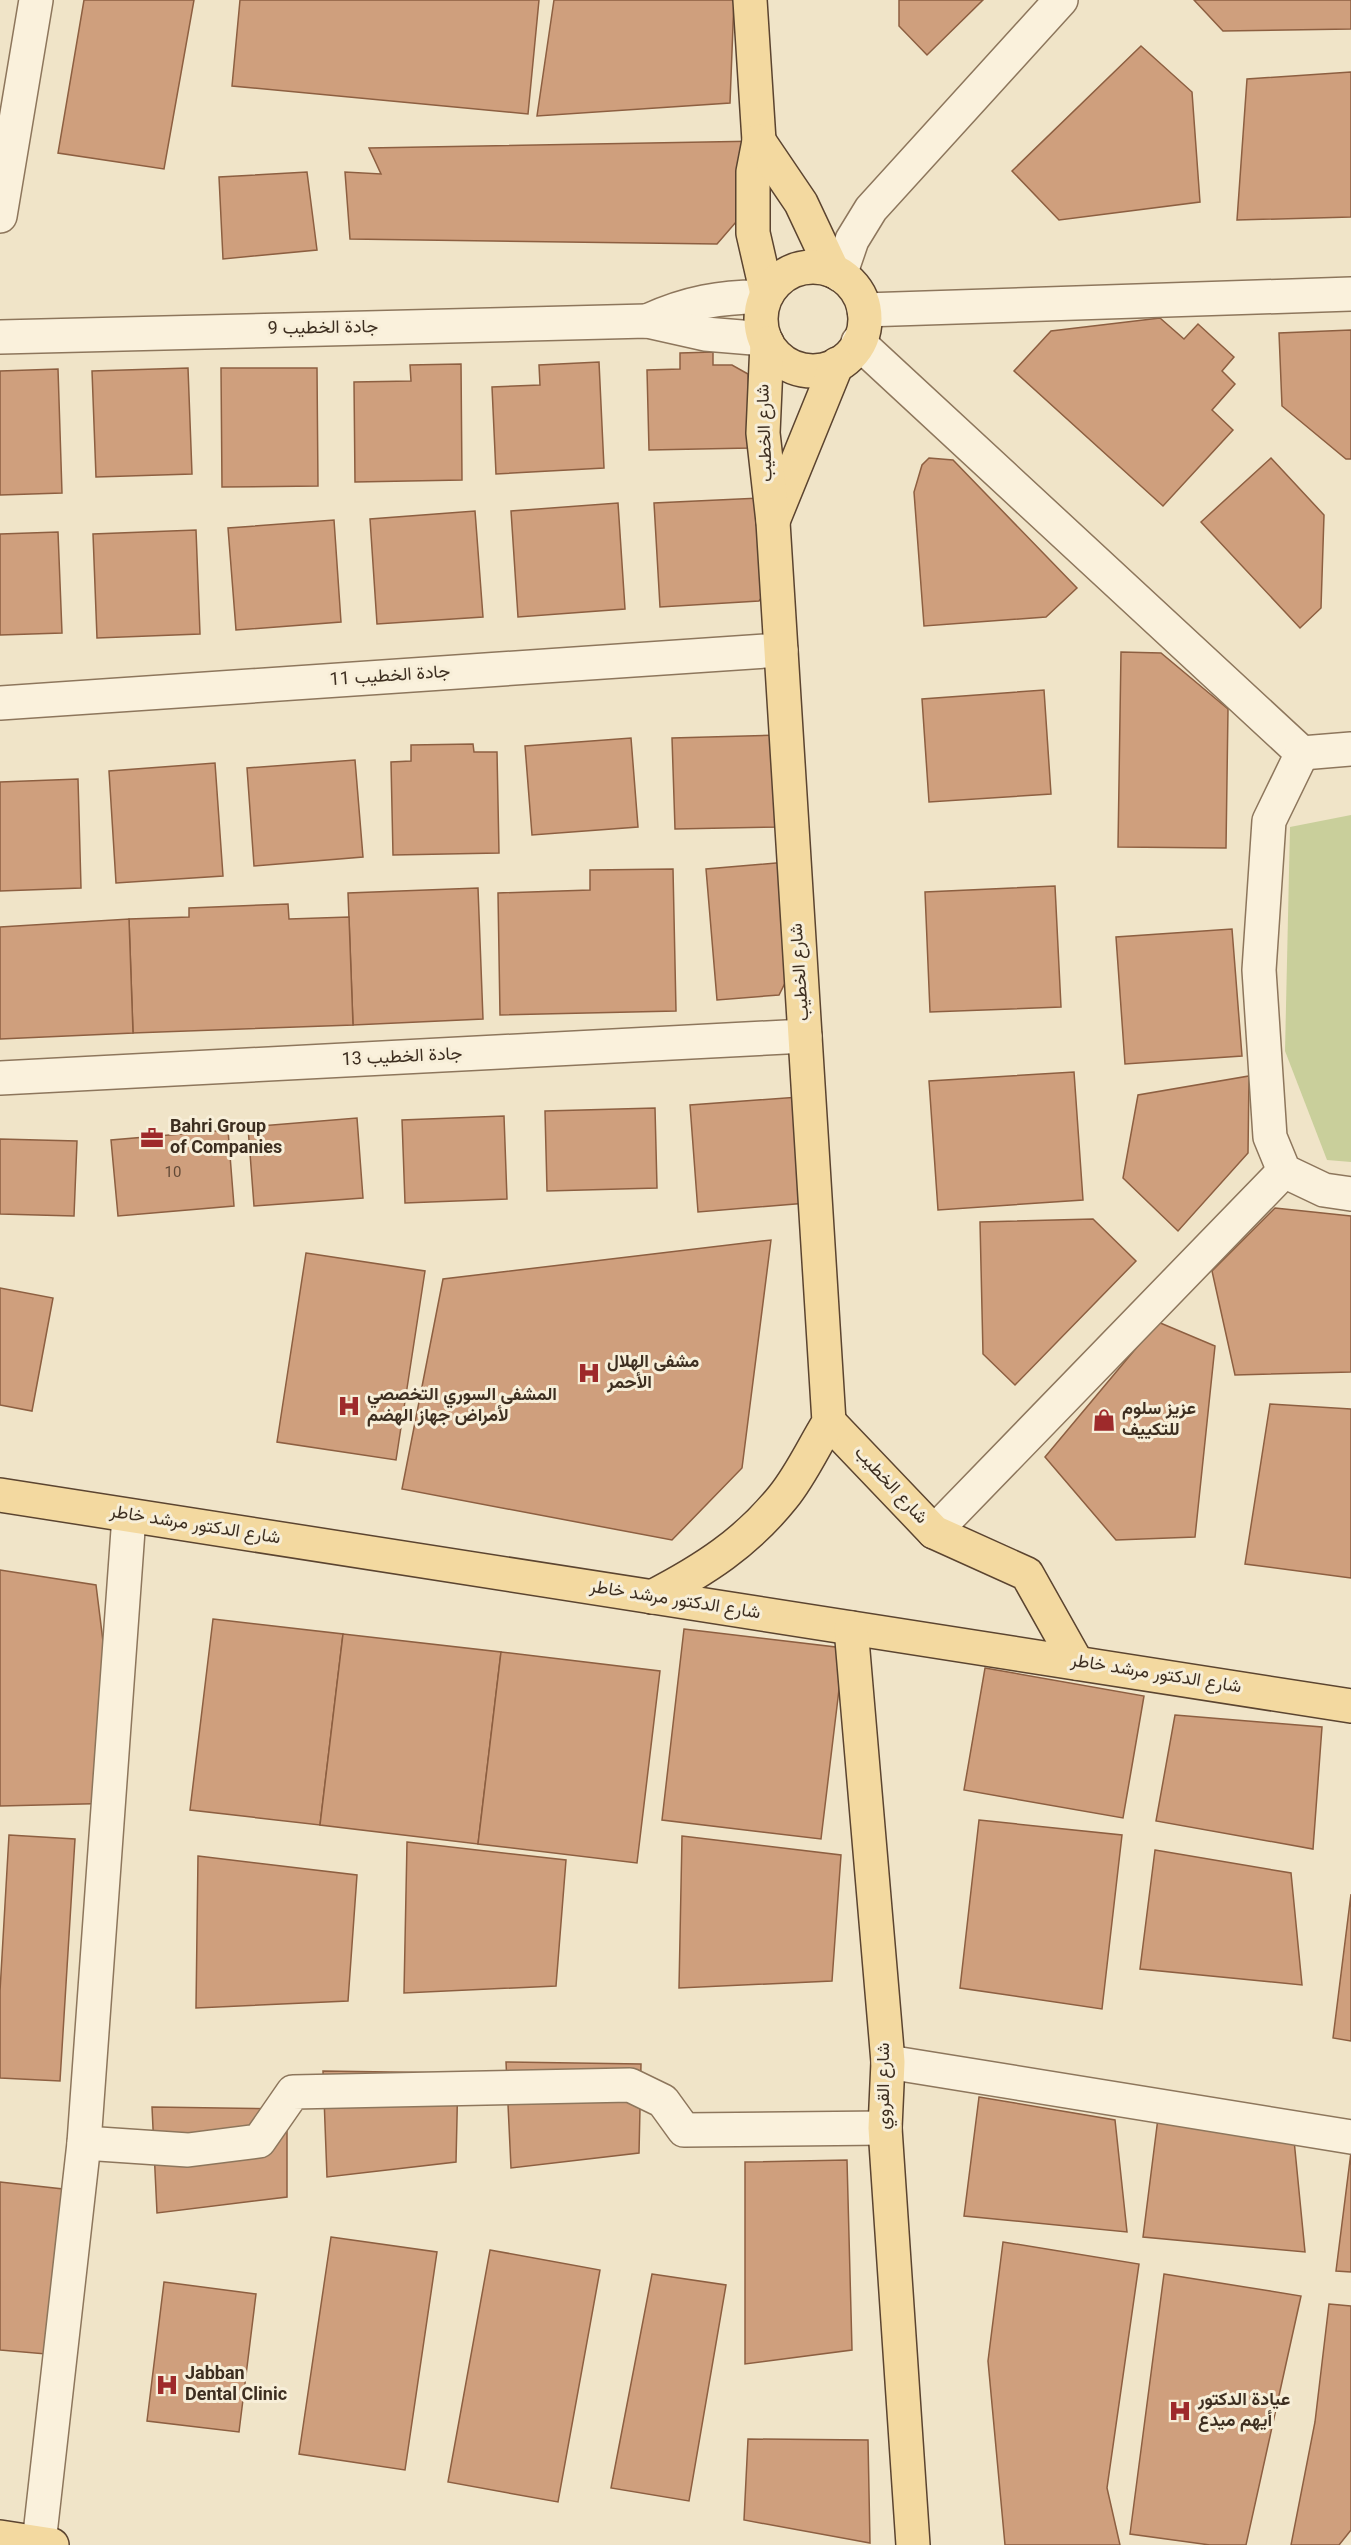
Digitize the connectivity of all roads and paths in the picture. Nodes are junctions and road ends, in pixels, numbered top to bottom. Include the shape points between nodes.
1 (36, 0) edge
2 (750, 0) edge
3 (1061, 0) edge
4 (759, 141) junction
5 (0, 216) edge
6 (836, 273) junction
7 (1351, 294) edge
8 (766, 295) junction
9 (864, 310) junction
10 (647, 321) junction
11 (0, 337) edge
12 (766, 341) junction
13 (848, 353) junction
14 (773, 522) junction
15 (781, 650) junction
16 (0, 703) edge
17 (1351, 749) edge
18 (1302, 753) junction
19 (805, 1036) junction
20 (0, 1078) edge
21 (1284, 1171) junction
22 (1351, 1194) edge
23 (829, 1422) junction
24 (0, 1496) edge
25 (129, 1516) junction
26 (934, 1532) junction
27 (652, 1597) junction
28 (850, 1628) junction
29 (1077, 1663) junction
30 (1351, 1706) edge
31 (888, 2062) junction
32 (885, 2128) junction
33 (1351, 2137) edge
34 (84, 2143) junction
35 (0, 2537) edge
36 (46, 2544) edge
37 (913, 2545) edge

1 - 5 street
2 - 4 main road
3 - 6 street via 871,209
4 - 6 main road via 801,203
4 - 8 main road via 753,172 753,233
6 - 8 main road via 821,267 796,270 774,283
6 - 9 main road via 855,290
7 - 9 street
8 - 10 street, جادة الخطيب 9 via 705,300
8 - 12 main road via 760,318
9 - 13 main road via 863,331
10 - 11 street, جادة الخطيب 9
10 - 12 street, جادة الخطيب 9 via 705,334
12 - 13 main road via 774,354 798,368 824,369
12 - 14 main road, شارع الخطيب via 763,433
13 - 14 main road, شارع الخطيب
13 - 18 street
14 - 15 main road, شارع الخطيب
15 - 16 street, جادة الخطيب 11
15 - 19 main road, شارع الخطيب
17 - 18 street
18 - 21 street via 1269,821 1259,970 1270,1137
19 - 20 street, جادة الخطيب 13
19 - 23 main road, شارع الخطيب
21 - 22 street via 1324,1190
21 - 26 street
23 - 26 main road, شارع الخطيب
23 - 27 main road via 784,1496 738,1544 702,1571
24 - 25 main road, شارع الدكتور مرشد خاطر
25 - 27 main road, شارع الدكتور مرشد خاطر
25 - 34 street
26 - 29 main road, شارع الخطيب via 1027,1574
27 - 28 main road, شارع الدكتور مرشد خاطر
28 - 29 main road, شارع الدكتور مرشد خاطر
28 - 31 main road, شارع القروي
29 - 30 main road, شارع الدكتور مرشد خاطر
31 - 32 main road, شارع القروي
31 - 33 street
32 - 34 street via 684,2130 663,2101 630,2085 382,2088 293,2092 259,2142 188,2150
32 - 37 main road, شارع القروي
34 - 36 street
35 - 36 main road

